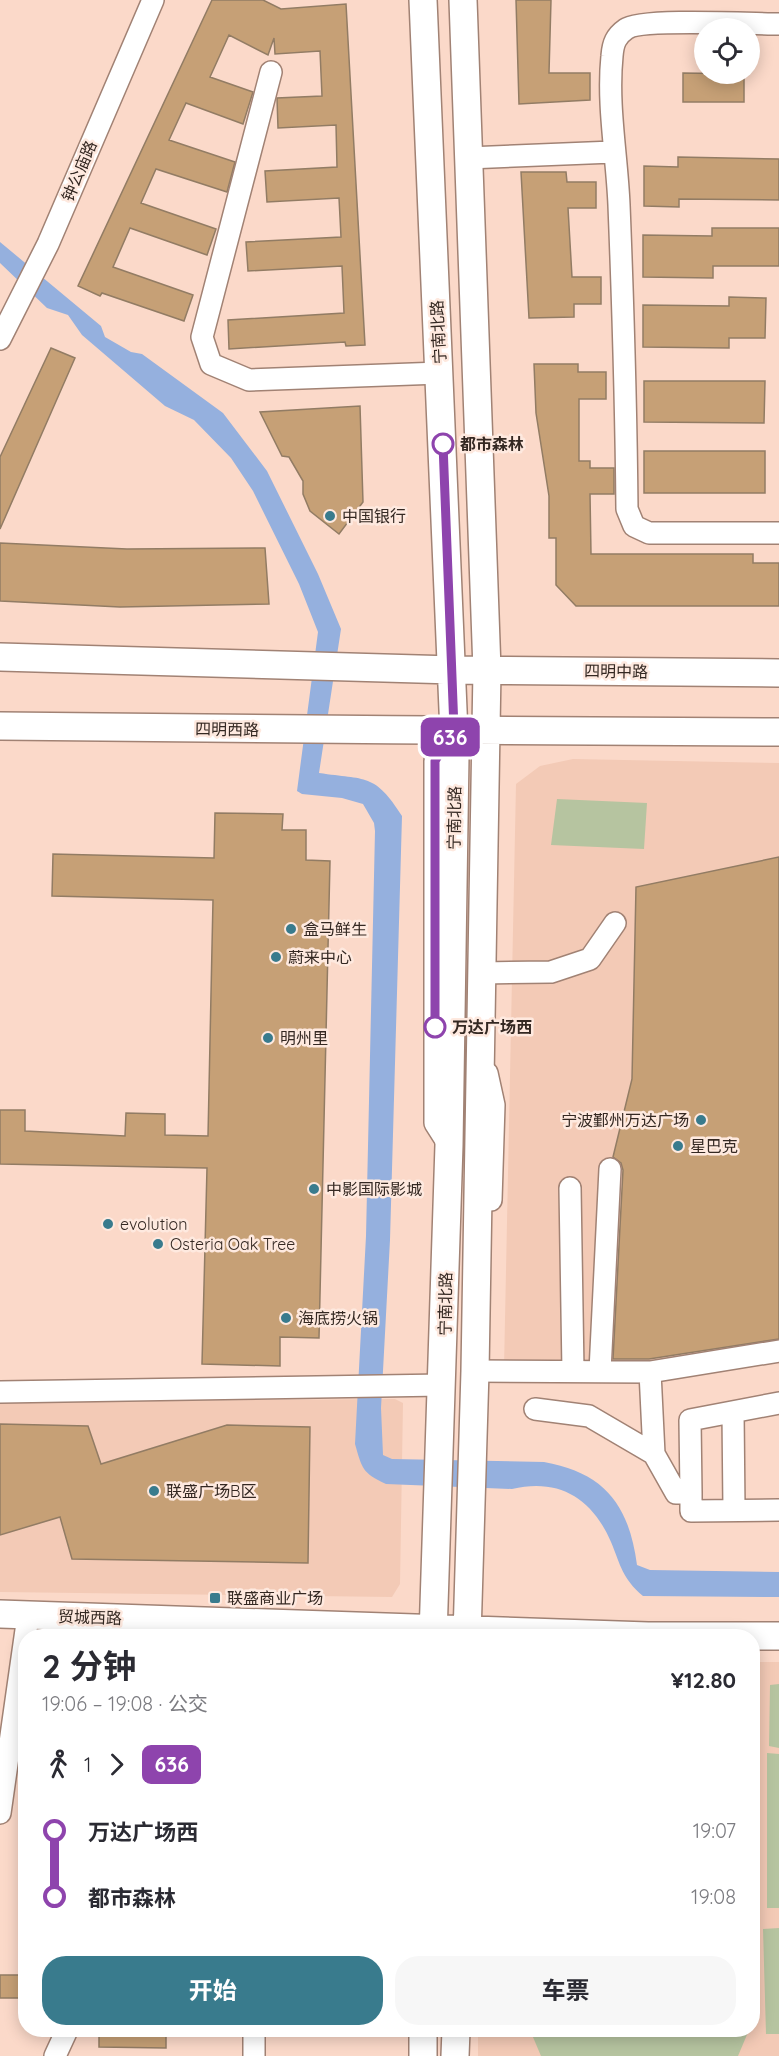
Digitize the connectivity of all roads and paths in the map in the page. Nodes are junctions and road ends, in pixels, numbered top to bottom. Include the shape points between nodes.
1 (153, 0) edge
2 (423, 0) edge
3 (463, 0) edge
4 (779, 24) edge
5 (271, 72) dead end
6 (613, 152) junction
7 (468, 158) junction
8 (0, 339) edge
9 (440, 373) junction
10 (779, 533) edge
11 (0, 657) edge
12 (453, 670) junction
13 (487, 670) junction
14 (779, 673) edge
15 (0, 726) edge
16 (454, 729) junction
17 (487, 730) junction
18 (779, 732) edge
19 (615, 923) dead end
20 (482, 973) junction
21 (610, 1169) dead end
22 (570, 1188) dead end
23 (779, 1351) edge
24 (475, 1371) junction
25 (573, 1371) junction
26 (600, 1371) junction
27 (650, 1372) junction
28 (442, 1385) junction
29 (0, 1392) edge
30 (779, 1403) edge
31 (535, 1409) dead end
32 (733, 1412) junction
33 (654, 1454) junction
34 (691, 1493) junction
35 (734, 1510) junction
36 (779, 1510) edge
37 (28, 1616) junction
38 (0, 1617) edge
39 (26, 1629) edge
40 (338, 1629) edge
41 (433, 1629) edge
42 (467, 1629) edge
43 (760, 1636) edge
44 (779, 1636) edge
45 (18, 1686) edge
46 (0, 1813) edge
47 (64, 2037) edge
48 (254, 2037) edge
49 (423, 2037) edge
50 (456, 2037) edge
51 (55, 2056) edge
52 (254, 2056) edge
53 (423, 2056) edge
54 (455, 2056) edge

1 - 8 street, 钟公庙路 via 48,244
2 - 9 main road, 宁南北路
3 - 7 main road
4 - 6 street via 629,26 616,38 612,56
5 - 9 street via 202,336 211,364 249,380
6 - 7 street
6 - 10 street via 618,182 626,358 627,509 634,526 649,532
7 - 13 main road
9 - 12 main road, 宁南北路
11 - 12 main road
12 - 13 main road, 四明中路
12 - 16 main road, 宁南北路
13 - 14 main road, 四明中路
13 - 17 main road, 宁南北路
15 - 16 main road, 四明西路 via 381,732
16 - 17 main road
16 - 28 main road, 宁南北路
17 - 18 main road
17 - 20 main road, 宁南北路
19 - 20 street via 590,959 550,972
20 - 24 main road, 宁南北路
21 - 26 street
22 - 25 street
23 - 27 street
24 - 25 street
24 - 42 main road, 宁南北路
25 - 26 street
26 - 27 street
27 - 33 street
28 - 29 street
28 - 41 main road, 宁南北路
30 - 32 street
31 - 33 street via 589,1416
32 - 34 street via 690,1420
32 - 35 street
33 - 34 street via 676,1493
34 - 35 street via 691,1511
35 - 36 street
37 - 38 main road, 贸城西路
37 - 39 street
37 - 40 main road, 贸城西路
43 - 44 main road, 贸城西路
45 - 46 street
47 - 51 street
48 - 52 street
49 - 53 main road
50 - 54 main road

